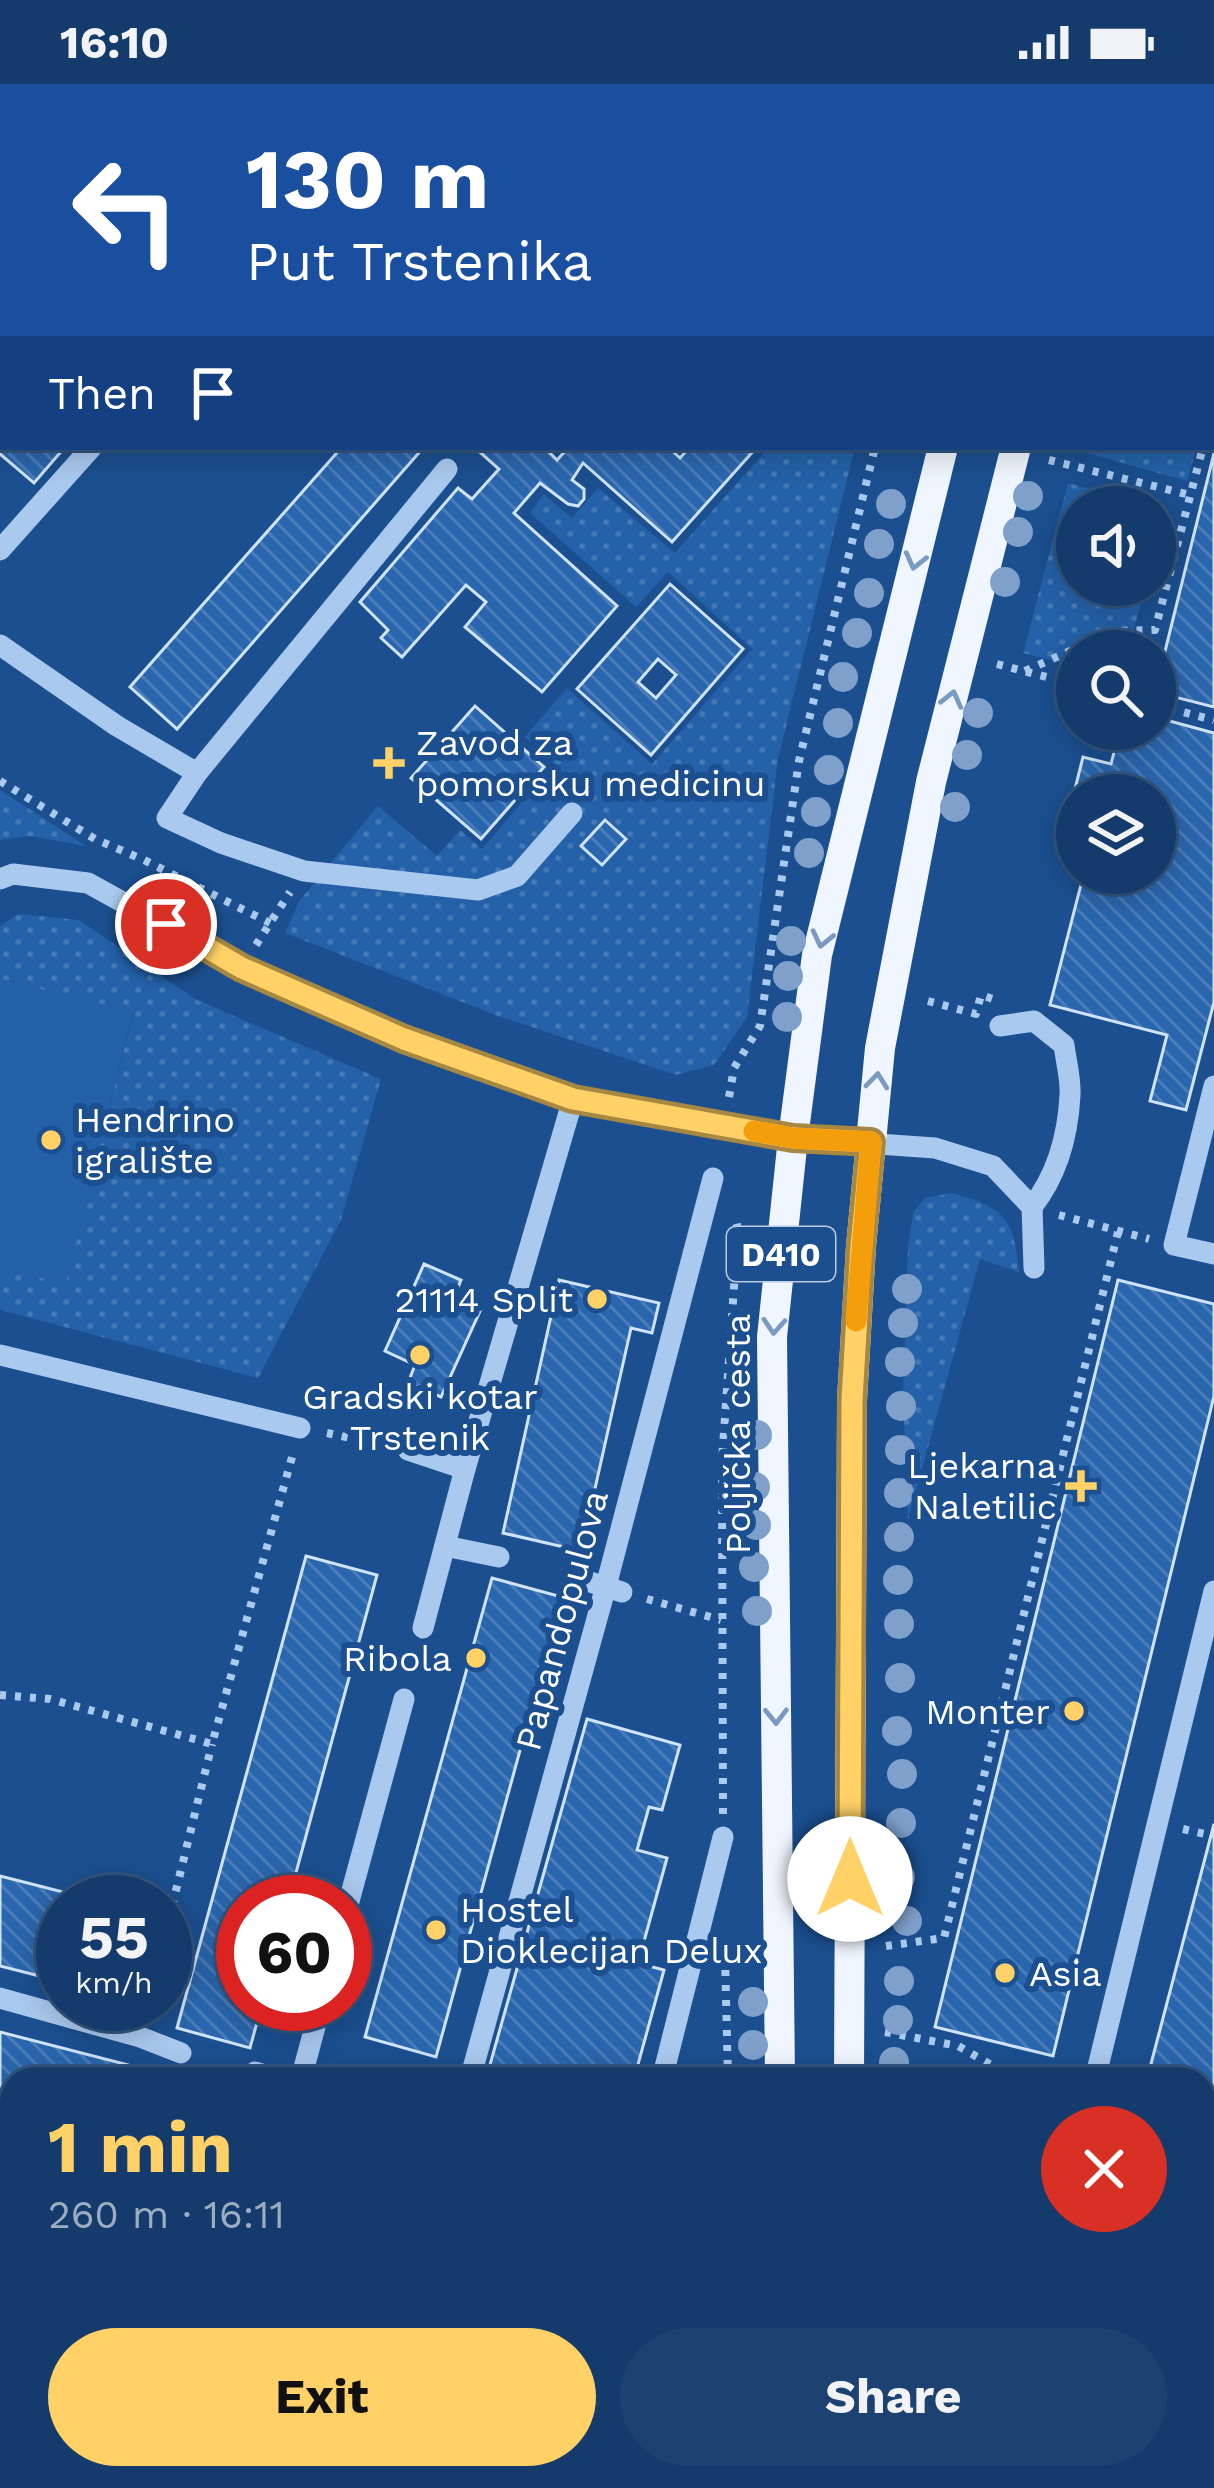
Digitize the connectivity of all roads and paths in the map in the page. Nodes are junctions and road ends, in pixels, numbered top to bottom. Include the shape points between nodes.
1 (89, 450) edge
2 (874, 450) edge
3 (942, 450) edge
4 (1015, 450) edge
5 (1202, 450) edge
6 (1049, 460) dead end
7 (447, 469) dead end
8 (1190, 495) junction
9 (0, 550) edge
10 (0, 645) edge
11 (997, 664) dead end
12 (1024, 671) junction
13 (1056, 679) edge
14 (1176, 710) edge
15 (1214, 720) edge
16 (197, 773) junction
17 (0, 781) edge
18 (572, 813) dead end
19 (304, 871) junction
20 (0, 879) edge
21 (270, 923) junction
22 (242, 968) junction
23 (928, 1000) dead end
24 (976, 1014) dead end
25 (1000, 1026) dead end
26 (1214, 1086) edge
27 (728, 1097) dead end
28 (573, 1099) junction
29 (793, 1138) junction
30 (871, 1142) junction
31 (713, 1178) joint
32 (1032, 1207) junction
33 (1093, 1226) dead end
34 (1118, 1232) junction
35 (1174, 1245) junction
36 (1214, 1255) edge
37 (1034, 1268) dead end
38 (0, 1355) edge
39 (300, 1428) junction
40 (408, 1450) joint
41 (465, 1469) junction
42 (722, 1536) junction
43 (732, 1542) dead end
44 (445, 1546) junction
45 (499, 1557) dead end
46 (574, 1577) dead end
47 (732, 1577) dead end
48 (721, 1584) junction
49 (614, 1589) junction
50 (1214, 1591) edge
51 (721, 1620) junction
52 (423, 1628) dead end
53 (0, 1695) edge
54 (404, 1699) dead end
55 (212, 1744) junction
56 (723, 1837) joint
57 (180, 1875) edge
58 (356, 1875) edge
59 (886, 1946) dead end
60 (725, 1947) dead end
61 (0, 1998) edge
62 (314, 2031) edge
63 (885, 2032) dead end
64 (181, 2053) dead end
65 (304, 2067) edge
66 (474, 2067) edge
67 (665, 2067) edge
68 (728, 2067) edge
69 (780, 2067) edge
70 (849, 2067) edge
71 (995, 2067) edge
72 (1098, 2067) edge

1 - 9 street
2 - 27 path via 799,761 760,1026 734,1068
3 -> 29 main road, Poljička cesta / D410 via 818,955
30 -> 4 main road, D410 via 880,1048 931,782
5 - 8 path
6 - 8 path
7 - 16 street
8 - 12 path via 1155,630 1115,631
10 - 16 street
11 - 12 path
12 - 13 path
14 - 15 path
16 - 19 street via 167,818
17 - 21 path via 95,839
18 - 19 street via 517,876 478,890
19 - 21 path
20 - 22 street via 88,883
21 - 22 path
22 - 28 street via 404,1039
23 - 24 path
25 - 32 street via 1034,1021 1064,1045 1071,1091 1059,1161
26 - 35 street
28 - 29 street
28 - 41 street
29 - 30 street
29 -> 69 main road, Poljička cesta / D410 via 772,1337
30 - 32 street via 934,1148 993,1166
30 - 70 main road, D410 via 852,1400
31 - 42 path via 729,1192 738,1229
31 - 49 street, Papandopulova
32 - 37 street
33 - 34 path
34 - 35 path
34 - 59 path via 944,1938
35 - 36 street
38 - 39 street
39 - 40 path
39 - 55 path
40 - 41 street
41 - 44 street
42 - 43 path
42 - 48 path
44 - 45 street
44 - 52 street
46 - 49 street
47 - 48 path
48 - 51 path
49 - 51 path
49 - 66 street, Papandopulova
50 - 72 street
51 - 56 path
53 - 55 path via 50,1700
54 - 58 street
55 - 57 path
56 - 67 street
60 - 68 path
61 - 64 street
62 - 65 street
63 - 71 path via 958,2045

